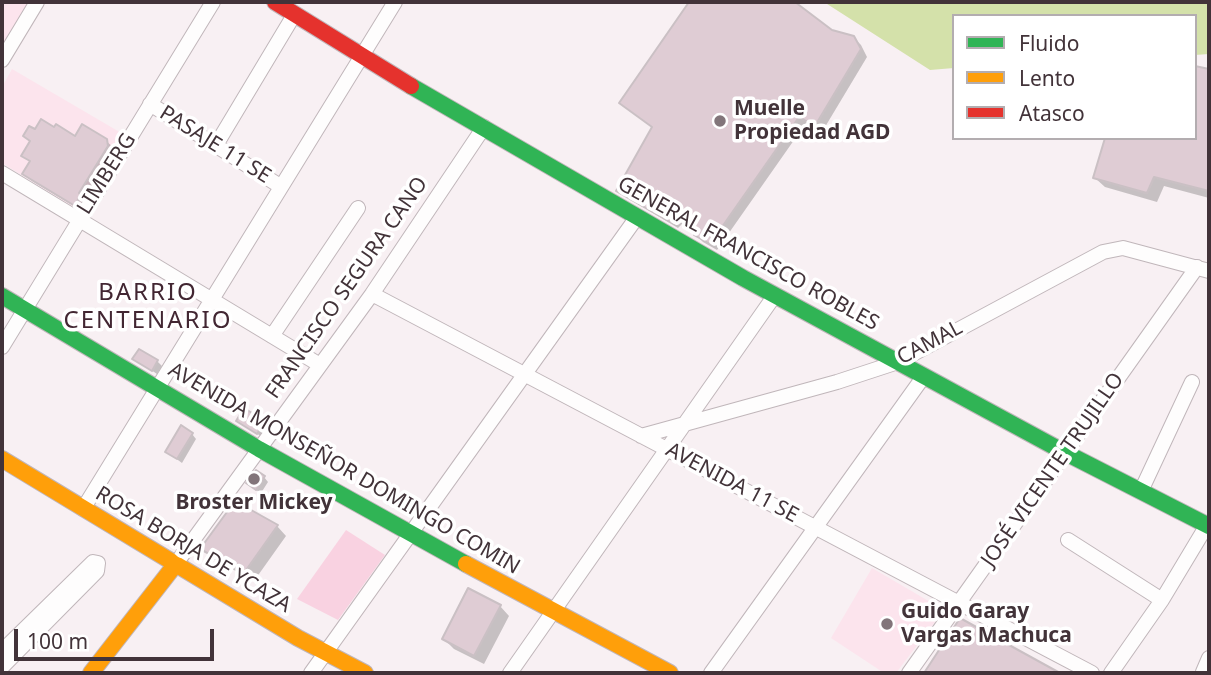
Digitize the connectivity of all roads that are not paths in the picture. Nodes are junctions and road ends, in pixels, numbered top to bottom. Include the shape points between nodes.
1 (37, 2) edge
2 (213, 2) edge
3 (275, 2) edge
4 (395, 2) edge
5 (294, 15) junction
6 (362, 57) junction
7 (2, 60) edge
8 (150, 104) junction
9 (484, 127) junction
10 (216, 145) junction
11 (2, 173) edge
12 (280, 186) junction
13 (358, 208) dead end
14 (637, 217) junction
15 (79, 220) junction
16 (1203, 269) edge
17 (372, 294) junction
18 (775, 295) junction
19 (2, 296) edge
20 (211, 300) junction
21 (24, 309) junction
22 (272, 336) junction
23 (2, 347) edge
24 (898, 362) junction
25 (320, 365) junction
26 (525, 374) junction
27 (924, 376) junction
28 (1192, 382) dead end
29 (157, 387) junction
30 (686, 423) junction
31 (641, 436) junction
32 (259, 449) junction
33 (666, 449) junction
34 (1064, 452) junction
35 (2, 459) edge
36 (1141, 491) junction
37 (83, 509) junction
38 (1209, 524) edge
39 (814, 527) junction
40 (411, 533) junction
41 (1068, 540) dead end
42 (175, 565) junction
43 (1162, 600) junction
44 (960, 603) junction
45 (552, 611) junction
46 (2, 651) edge
47 (326, 652) junction
48 (2, 667) edge
49 (91, 673) edge
50 (311, 673) edge
51 (365, 673) edge
52 (510, 673) edge
53 (670, 673) edge
54 (711, 673) edge
55 (909, 673) edge
56 (1092, 673) edge
57 (1111, 673) edge

1 - 7 street
2 - 8 street, LIMBERG
3 - 5 street, GENERAL FRANCISCO ROBLES
4 - 6 street
5 - 6 street, GENERAL FRANCISCO ROBLES
5 - 10 street
6 - 9 street, GENERAL FRANCISCO ROBLES
6 - 12 street
8 - 10 street, PASAJE 11 SE
8 - 15 street, LIMBERG
9 - 14 street, GENERAL FRANCISCO ROBLES
9 - 17 street, FRANCISCO SEGURA CANO
10 - 12 street, PASAJE 11 SE
11 - 15 street
12 - 20 street
13 - 22 street
14 - 18 street, GENERAL FRANCISCO ROBLES
14 - 26 street
15 - 20 street
15 - 21 street, LIMBERG
16 - 24 street, CAMAL via 1123,248 1103,252
16 - 34 street, JOSÉ VICENTE TRUJILLO
17 - 25 street, FRANCISCO SEGURA CANO
17 - 26 street, AVENIDA 11 SE
18 - 24 street, GENERAL FRANCISCO ROBLES
18 - 30 street
19 - 21 street, AVENIDA MONSEÑOR DOMINGO COMIN
20 - 22 street
20 - 29 street
21 - 23 street, LIMBERG
21 - 29 street, AVENIDA MONSEÑOR DOMINGO COMIN
22 - 25 street
24 - 27 street, GENERAL FRANCISCO ROBLES
24 - 30 street, CAMAL
25 - 32 street, FRANCISCO SEGURA CANO
26 - 31 street, AVENIDA 11 SE
26 - 40 street
27 - 34 street, GENERAL FRANCISCO ROBLES
27 - 39 street
28 - 36 street
29 - 32 street, AVENIDA MONSEÑOR DOMINGO COMIN
29 - 37 street
30 - 31 street, CAMAL
30 - 33 street
31 - 33 street, AVENIDA 11 SE
32 - 40 street, AVENIDA MONSEÑOR DOMINGO COMIN
32 - 42 street, FRANCISCO SEGURA CANO
33 - 39 street, AVENIDA 11 SE
33 - 45 street
34 - 36 street, GENERAL FRANCISCO ROBLES
34 - 44 street, JOSÉ VICENTE TRUJILLO
35 - 37 street, ROSA BORJA DE YCAZA
36 - 38 street, GENERAL FRANCISCO ROBLES
37 - 42 street, ROSA BORJA DE YCAZA
38 - 43 street
39 - 44 street, AVENIDA 11 SE
39 - 54 street
40 - 45 street, AVENIDA MONSEÑOR DOMINGO COMIN
40 - 47 street
41 - 43 street
42 - 47 street, ROSA BORJA DE YCAZA
42 - 49 street, FRANCISCO SEGURA CANO
43 - 57 street
44 - 55 street, JOSÉ VICENTE TRUJILLO
44 - 56 street, AVENIDA 11 SE
45 - 52 street
45 - 53 street, AVENIDA MONSEÑOR DOMINGO COMIN
46 - 48 street via 93,562 98,563 97,571
47 - 50 street
47 - 51 street, ROSA BORJA DE YCAZA

